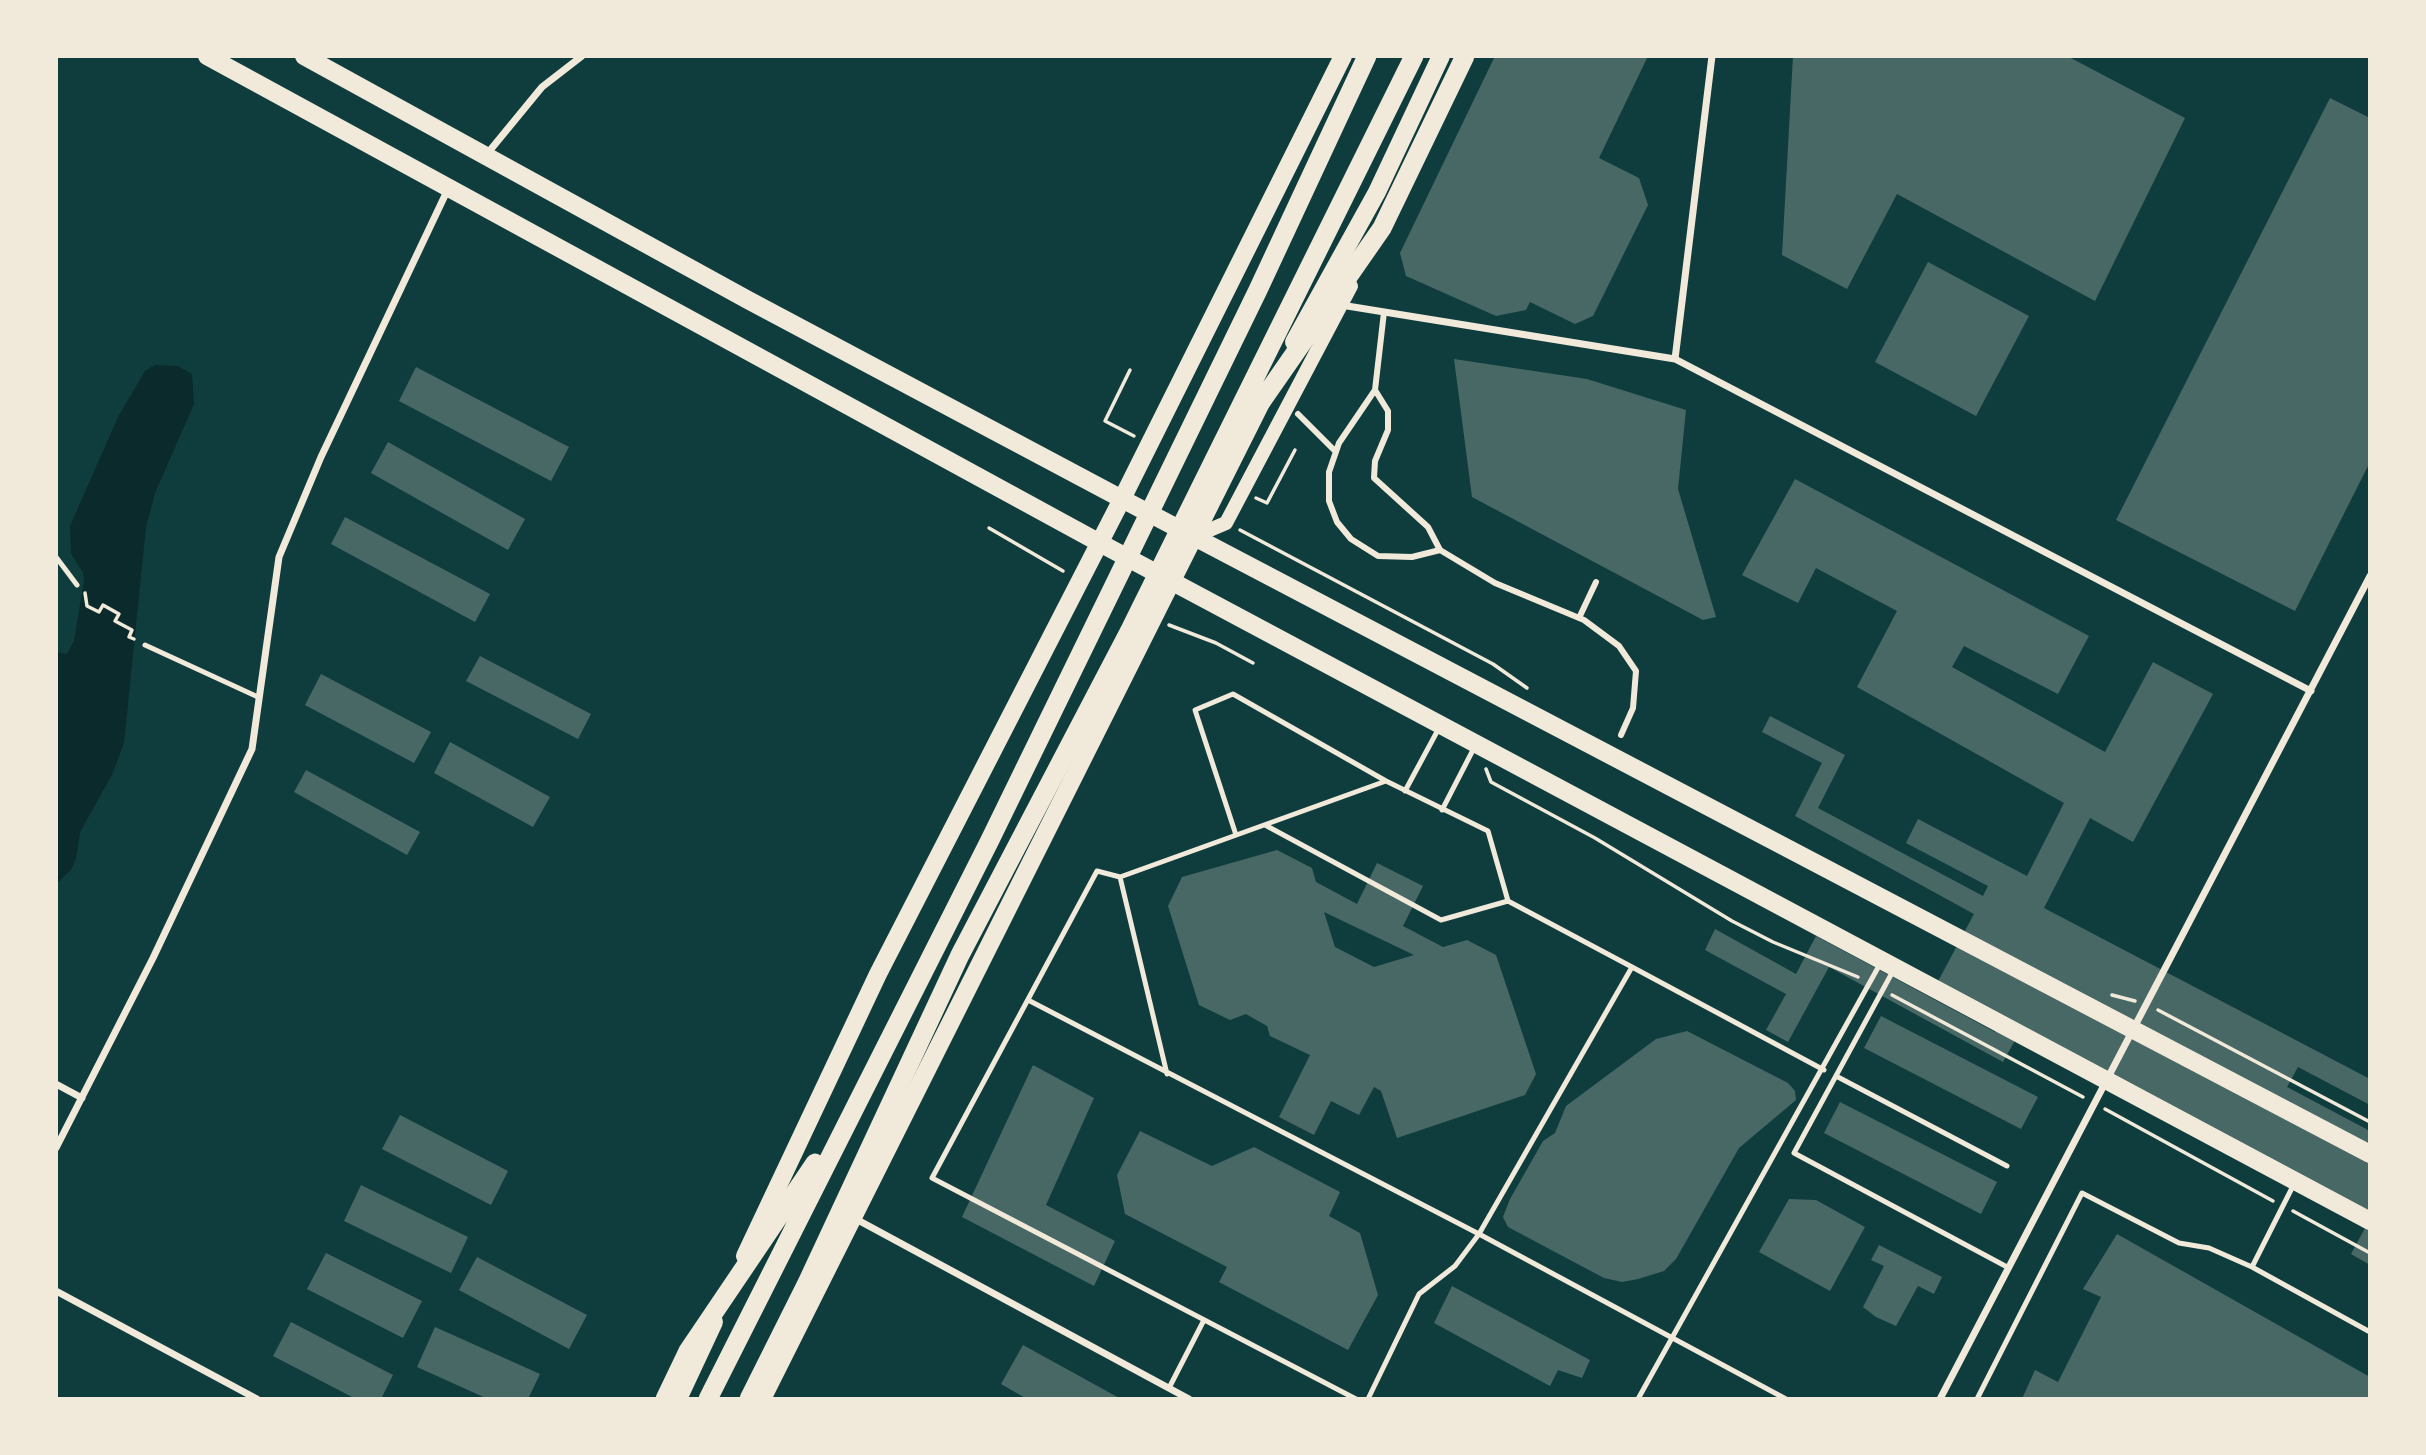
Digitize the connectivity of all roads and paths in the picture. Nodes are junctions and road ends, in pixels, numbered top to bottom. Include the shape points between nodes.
1 (207, 56) edge
2 (304, 56) edge
3 (582, 56) edge
4 (1343, 56) edge
5 (1367, 56) edge
6 (1414, 56) edge
7 (1441, 56) edge
8 (1467, 56) edge
9 (1712, 56) edge
10 (487, 154) junction
11 (448, 189) junction
12 (1341, 305) junction
13 (1384, 312) junction
14 (1675, 359) junction
15 (1130, 370) dead end
16 (1375, 390) junction
17 (1261, 402) junction
18 (1113, 405) dead end
19 (1298, 414) dead end
20 (1295, 450) dead end
21 (1335, 451) junction
22 (1275, 486) dead end
23 (1122, 499) junction
24 (989, 528) dead end
25 (1193, 537) junction
26 (1098, 542) junction
27 (1025, 547) dead end
28 (1440, 550) junction
29 (56, 557) edge
30 (2370, 576) edge
31 (1171, 581) junction
32 (1596, 582) dead end
33 (77, 585) joint
34 (1579, 618) junction
35 (1216, 643) dead end
36 (145, 645) joint
37 (1253, 663) dead end
38 (2311, 691) junction
39 (258, 697) junction
40 (1440, 725) junction
41 (1621, 735) dead end
42 (1476, 745) junction
43 (1386, 781) junction
44 (1405, 791) junction
45 (1442, 810) junction
46 (1265, 825) junction
47 (1236, 835) junction
48 (1120, 877) junction
49 (1508, 901) junction
50 (1889, 965) junction
51 (1632, 967) junction
52 (1870, 983) junction
53 (1883, 990) junction
54 (1028, 1000) junction
55 (2134, 1031) junction
56 (1824, 1070) junction
57 (1167, 1074) junction
58 (1836, 1076) junction
59 (2108, 1082) junction
60 (56, 1084) edge
61 (82, 1098) junction
62 (857, 1101) junction
63 (2096, 1104) junction
64 (56, 1148) edge
65 (2370, 1154) edge
66 (2007, 1166) dead end
67 (2296, 1182) junction
68 (2283, 1206) junction
69 (851, 1216) junction
70 (2370, 1221) edge
71 (1479, 1234) junction
72 (2370, 1253) edge
73 (2252, 1267) junction
74 (2010, 1268) junction
75 (56, 1291) edge
76 (1204, 1320) junction
77 (2370, 1332) edge
78 (1671, 1338) junction
79 (1169, 1388) junction
80 (257, 1399) edge
81 (665, 1399) edge
82 (678, 1399) edge
83 (708, 1399) edge
84 (749, 1399) edge
85 (762, 1399) edge
86 (1189, 1399) edge
87 (1356, 1399) edge
88 (1368, 1399) edge
89 (1638, 1399) edge
90 (1786, 1399) edge
91 (1940, 1399) edge
92 (1977, 1399) edge

1 - 11 main road
2 - 10 main road
3 - 10 street via 542,87
4 - 23 main road
5 - 62 highway via 1114,585
6 - 84 highway via 1135,620 960,955
7 - 17 main road via 1377,192
8 - 12 main road
8 - 17 highway via 1382,228
9 - 14 street
10 - 23 main road via 748,300
11 - 26 main road
11 - 39 street via 321,457 279,557
12 - 13 street
12 - 25 main road via 1226,523
13 - 14 street
13 - 16 street
14 - 38 street
15 - 18 path
16 - 21 street
16 - 28 street via 1388,411 1388,430 1375,461 1374,478 1427,527
17 - 25 main road
19 - 21 street
20 - 22 path
21 - 28 street via 1329,501 1351,540 1378,556 1412,557
23 - 25 main road
23 - 26 main road
24 - 27 path
25 - 31 main road
25 - 55 main road
26 - 31 main road
26 - 82 main road via 878,974
28 - 34 street via 1495,583
29 - 33 lane
30 - 38 street
31 - 40 main road
31 - 69 main road
32 - 34 street
33 - 36 path via 88,596 87,606 99,612 103,605 119,614 115,621 132,630 129,637
34 - 41 street via 1619,646 1636,671 1633,708
35 - 37 path
36 - 39 lane
38 - 55 street
39 - 61 street via 252,749 242,772
40 - 42 main road
40 - 44 lane
42 - 45 lane
42 - 50 main road
42 - 52 path via 1490,782 1595,838 1732,921
43 - 44 lane
43 - 46 lane
43 - 47 lane via 1233,694 1195,710
44 - 45 lane
45 - 49 lane via 1488,831
46 - 47 lane
46 - 49 lane via 1441,920
47 - 48 lane
48 - 54 lane via 1097,871
48 - 57 lane
49 - 51 lane
50 - 52 lane
50 - 53 lane
50 - 59 main road
51 - 56 lane
51 - 71 lane
52 - 56 lane
53 - 58 lane
53 - 63 path
54 - 57 lane
54 - 76 lane via 932,1178
55 - 59 street
55 - 65 main road
56 - 78 lane
57 - 71 lane
58 - 66 lane
58 - 74 lane via 1794,1153
59 - 63 street
59 - 67 main road
60 - 61 street
61 - 64 street
62 - 81 highway via 688,1351
62 - 83 highway
63 - 68 path
63 - 74 street
67 - 68 lane
67 - 70 main road
68 - 72 path
68 - 73 lane
69 - 79 street
69 - 85 main road
71 - 78 lane
71 - 88 lane via 1455,1266 1419,1294
73 - 77 lane
73 - 92 lane via 2209,1248 2179,1243 2082,1194
74 - 91 street
75 - 80 street
76 - 79 lane
76 - 87 lane
78 - 89 lane
78 - 90 lane
79 - 86 street

